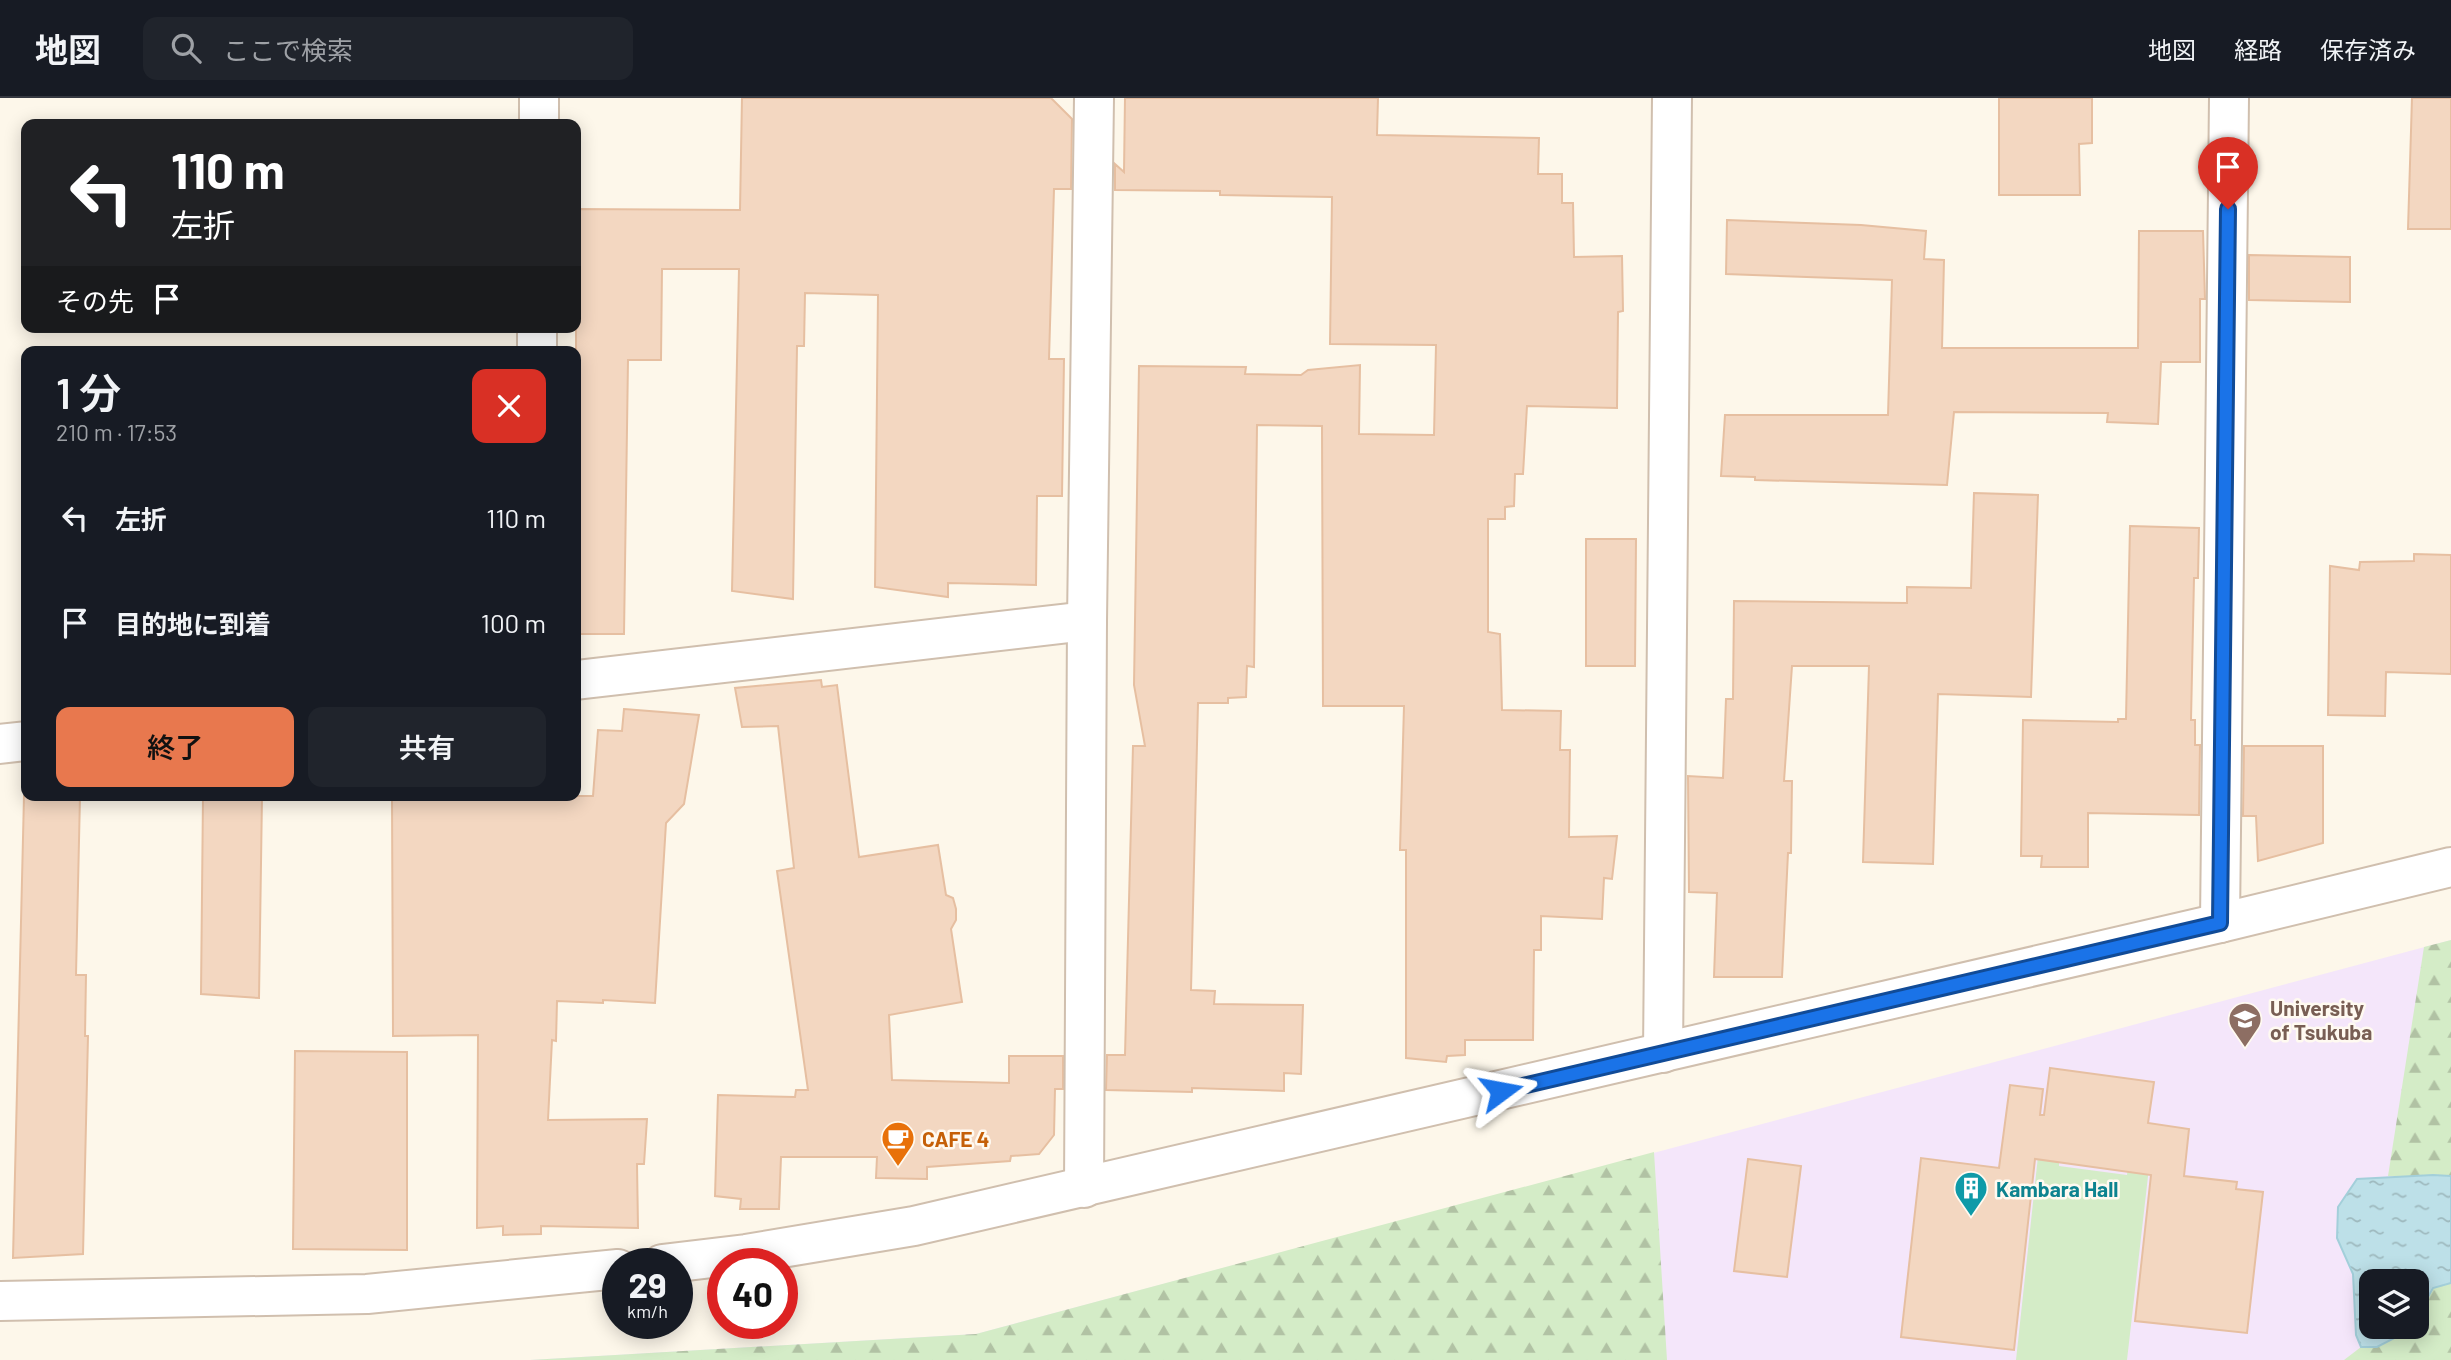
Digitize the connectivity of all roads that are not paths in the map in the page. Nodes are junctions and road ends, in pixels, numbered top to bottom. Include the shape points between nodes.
1 (539, 98) edge
2 (1094, 98) edge
3 (1672, 98) edge
4 (2230, 98) edge
5 (539, 119) edge
6 (1087, 621) junction
7 (581, 679) edge
8 (21, 742) edge
9 (0, 744) edge
10 (2451, 867) edge
11 (2220, 923) junction
12 (1663, 1054) junction
13 (1083, 1188) junction
14 (693, 1260) edge
15 (602, 1271) edge
16 (0, 1301) edge

1 - 5 street
2 - 6 street
3 - 12 street
4 - 11 street
6 - 7 street
6 - 13 street
8 - 9 street
10 - 11 street
11 - 12 street
12 - 13 street
13 - 14 street via 914,1226
15 - 16 street via 367,1294

